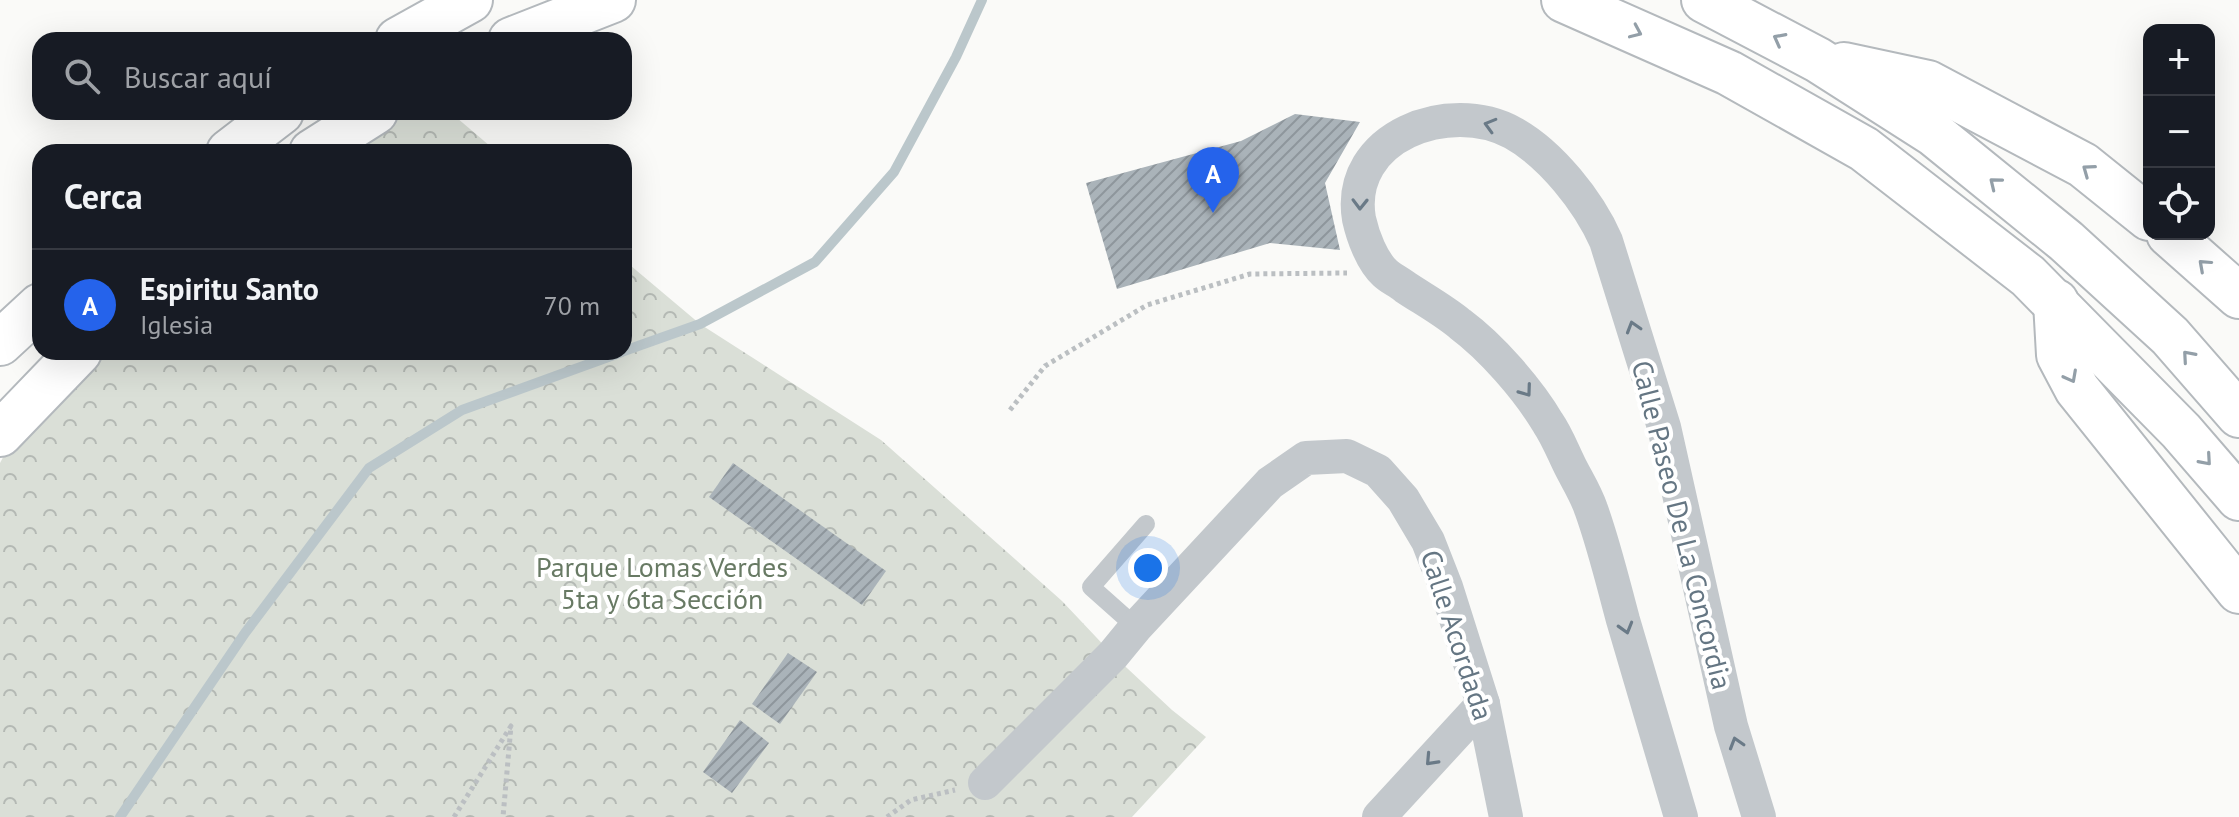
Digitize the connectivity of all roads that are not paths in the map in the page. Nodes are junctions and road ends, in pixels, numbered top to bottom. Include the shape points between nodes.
1 (470, 0) edge
2 (613, 0) edge
3 (1564, 0) edge
4 (1704, 0) edge
5 (412, 32) edge
6 (531, 32) edge
7 (1818, 60) junction
8 (271, 120) edge
9 (362, 120) edge
10 (239, 144) edge
11 (325, 144) edge
12 (2143, 213) edge
13 (2176, 240) edge
14 (2239, 296) edge
15 (2056, 302) junction
16 (32, 313) edge
17 (0, 343) edge
18 (71, 360) edge
19 (34, 399) junction
20 (2239, 415) edge
21 (0, 434) edge
22 (0, 463) edge
23 (2239, 498) edge
24 (1146, 524) dead end
25 (2239, 591) edge
26 (1136, 627) junction
27 (1483, 704) junction
28 (985, 783) road end
29 (1379, 817) edge
30 (1506, 817) edge
31 (1681, 817) edge
32 (1759, 817) edge

1 - 5 highway
2 - 6 highway
3 -> 15 highway via 1729,73 1864,149
7 -> 4 highway
12 -> 7 highway via 2083,165 1928,83
20 -> 7 highway via 2170,336 2066,241 1934,134
8 - 10 highway
9 - 11 highway
14 -> 13 highway
15 -> 23 highway
15 -> 25 highway via 2059,355 2077,389
16 - 17 highway
18 - 19 highway
19 - 21 highway
19 - 22 highway
24 - 26 lane via 1091,587
26 - 27 street, Calle Acordada via 1270,483 1306,458 1347,456 1378,471 1403,499 1428,541
26 - 28 street, Calle Acordada
27 -> 29 street
27 - 30 street, Calle Acordada
32 -> 31 street, Calle Paseo De La Concordia via 1731,726 1664,427 1598,223 1552,165 1513,133 1462,118 1416,128 1379,151 1361,182 1359,220 1373,257 1384,273 1462,325 1515,377 1548,423 1590,506

